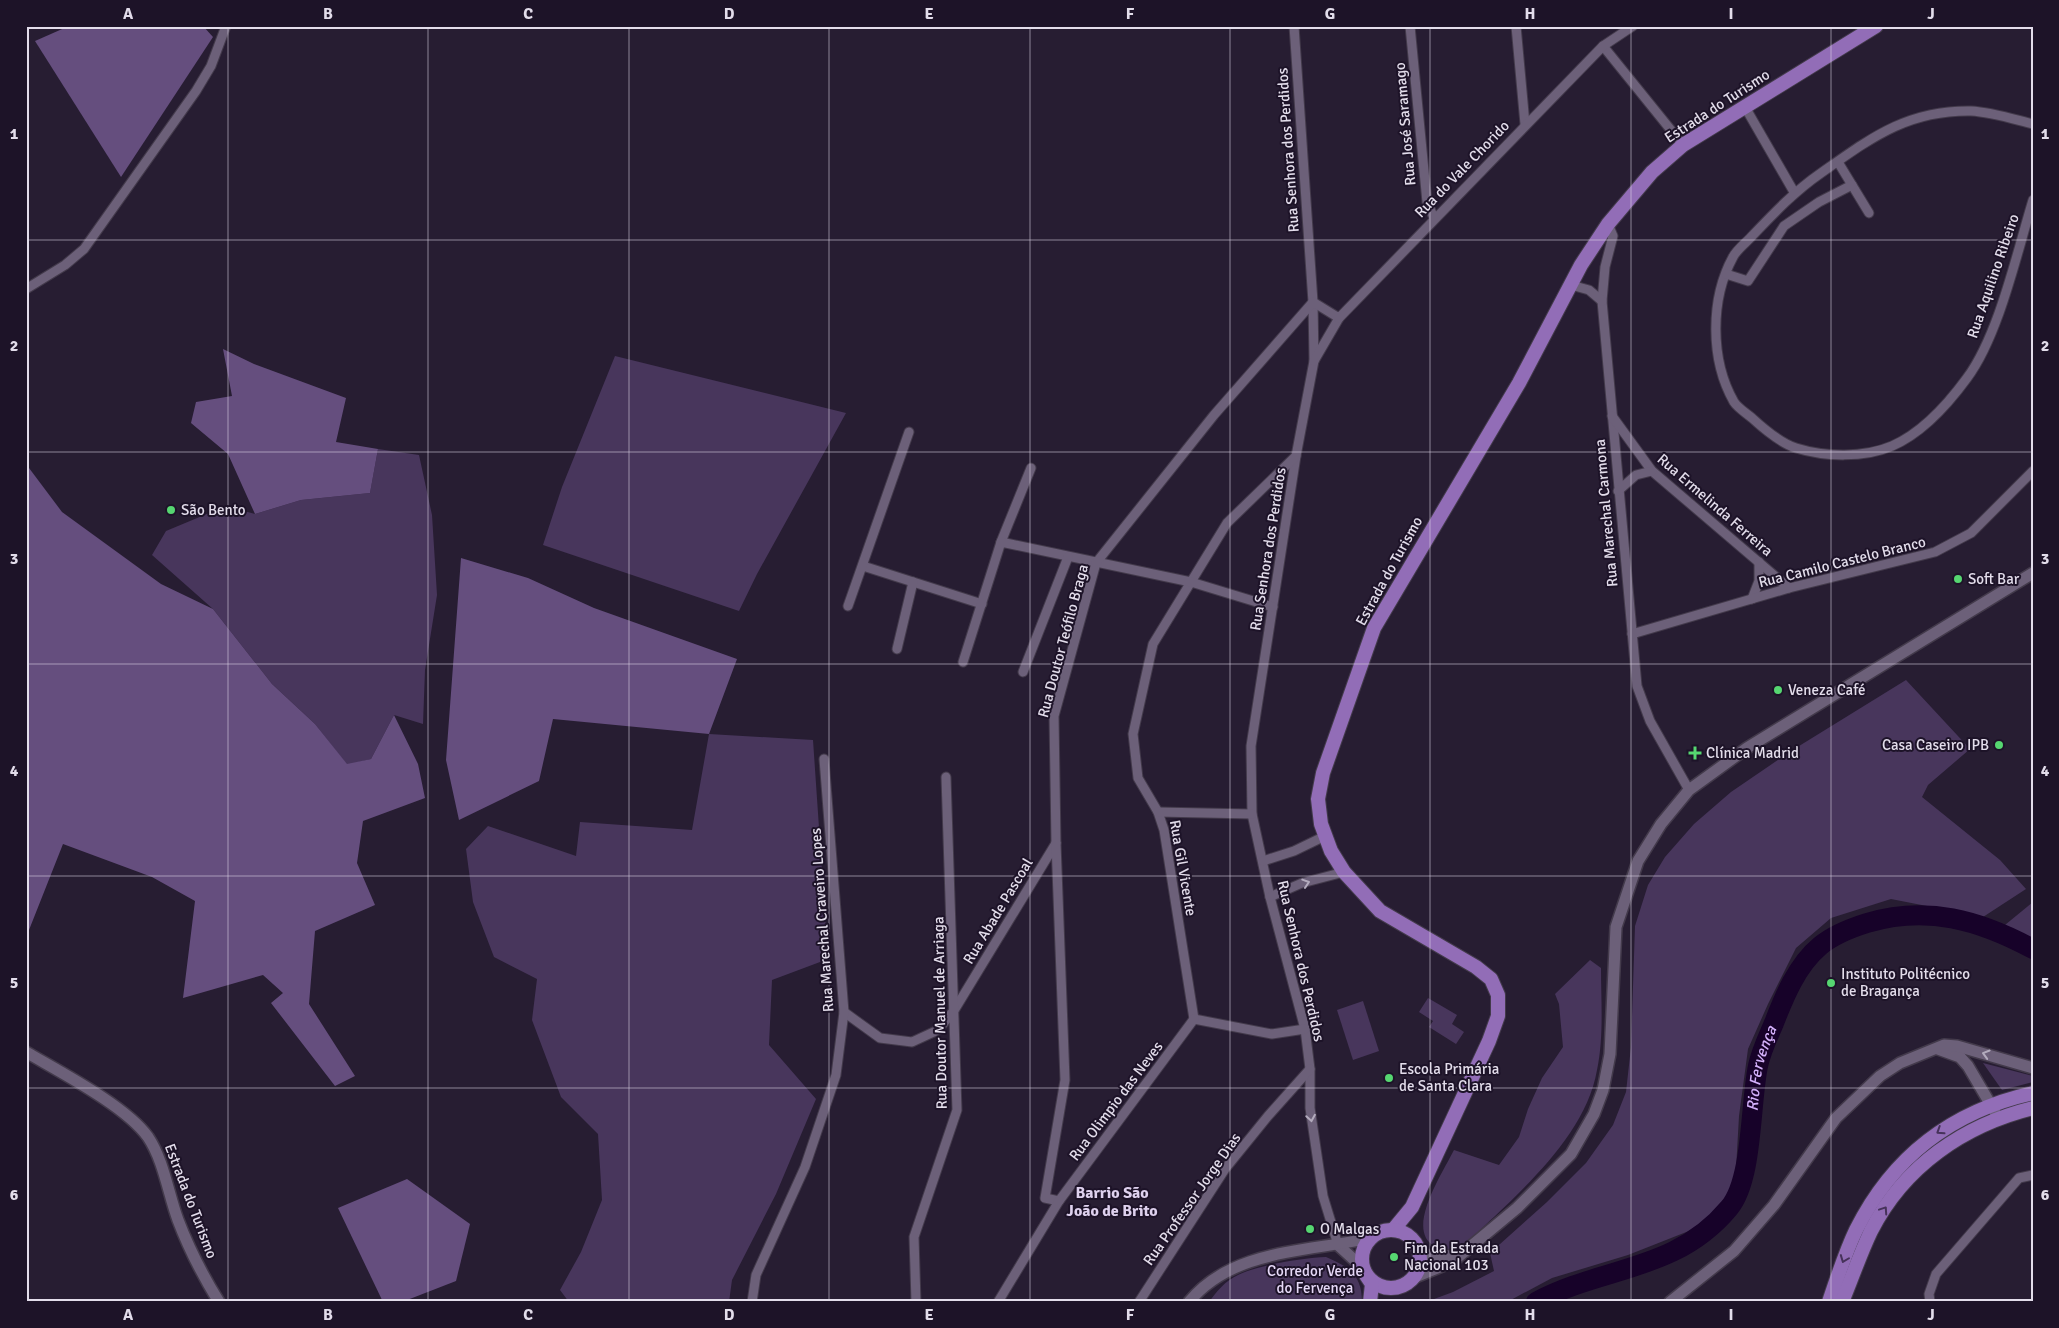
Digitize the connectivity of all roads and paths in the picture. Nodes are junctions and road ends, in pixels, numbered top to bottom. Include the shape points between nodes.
1 (226, 26) edge
2 (1294, 26) edge
3 (1410, 26) edge
4 (1516, 26) edge
5 (1633, 26) edge
6 (1876, 26) edge
7 (1603, 46) junction
8 (1744, 107) junction
9 (1525, 124) junction
10 (2033, 124) edge
11 (1683, 145) junction
12 (1838, 162) junction
13 (1852, 185) junction
14 (1794, 192) junction
15 (2033, 200) edge
16 (1869, 213) dead end
17 (1434, 218) junction
18 (1608, 224) junction
19 (1726, 274) junction
20 (1571, 285) junction
21 (26, 289) edge
22 (1602, 301) junction
23 (1313, 302) junction
24 (1339, 318) junction
25 (1314, 361) junction
26 (1610, 414) junction
27 (909, 432) dead end
28 (1296, 456) junction
29 (1031, 468) dead end
30 (1652, 471) junction
31 (2033, 471) edge
32 (1618, 491) junction
33 (1001, 542) junction
34 (1068, 557) junction
35 (1759, 562) junction
36 (1096, 563) junction
37 (863, 566) junction
38 (2033, 573) edge
39 (914, 582) junction
40 (1191, 582) junction
41 (1789, 588) junction
42 (1752, 599) junction
43 (982, 604) junction
44 (848, 606) dead end
45 (1273, 607) junction
46 (1632, 634) junction
47 (897, 649) dead end
48 (963, 662) dead end
49 (1023, 672) dead end
50 (824, 759) dead end
51 (946, 777) dead end
52 (1689, 790) junction
53 (1158, 812) junction
54 (1252, 814) junction
55 (1325, 836) junction
56 (1056, 843) junction
57 (1263, 861) junction
58 (1344, 872) junction
59 (1270, 897) junction
60 (955, 1009) junction
61 (844, 1012) junction
62 (1194, 1019) junction
63 (1306, 1029) junction
64 (1934, 1048) junction
65 (26, 1052) edge
66 (2033, 1068) edge
67 (1310, 1069) junction
68 (1981, 1088) junction
69 (2033, 1093) edge
70 (1989, 1105) junction
71 (2033, 1108) edge
72 (1970, 1113) junction
73 (2006, 1114) junction
74 (2033, 1175) edge
75 (1058, 1202) junction
76 (1412, 1206) junction
77 (1393, 1230) junction
78 (1370, 1238) junction
79 (1412, 1239) junction
80 (1338, 1245) junction
81 (1465, 1252) junction
82 (1419, 1254) junction
83 (1364, 1271) junction
84 (1413, 1278) junction
85 (1389, 1288) junction
86 (1193, 1299) edge
87 (219, 1302) edge
88 (752, 1302) edge
89 (916, 1302) edge
90 (998, 1302) edge
91 (1138, 1302) edge
92 (1372, 1302) edge
93 (1670, 1302) edge
94 (1828, 1302) edge
95 (1842, 1302) edge
96 (1930, 1302) edge

1 - 21 street via 211,66 196,92 84,249
2 - 23 street, Rua Senhora dos Perdidos
3 - 17 street, Rua José Saramago via 1427,202
4 - 9 street
5 - 7 street, Rua do Vale Chorido
6 - 8 main road, Estrada do Turismo
7 - 9 street, Rua do Vale Chorido
7 - 11 street
8 - 11 main road, Estrada do Turismo
8 - 14 street
9 - 17 street, Rua do Vale Chorido
10 - 12 street, Rua Aquilino Ribeiro via 1973,111 1934,113 1895,124
11 - 18 main road, Estrada do Turismo via 1652,172
12 - 13 street
12 - 14 street, Rua Aquilino Ribeiro
13 - 16 street
13 - 19 street via 1784,226 1748,281
14 - 19 street, Rua Aquilino Ribeiro via 1734,255
15 - 19 street, Rua Aquilino Ribeiro via 2002,304 1969,376 1943,408 1912,434 1893,446 1870,453 1832,454 1794,448 1765,430 1735,404 1722,376 1715,335 1719,296
17 - 24 street, Rua do Vale Chorido
18 - 20 main road, Estrada do Turismo
18 - 22 street, Rua Marechal Carmona via 1613,236 1605,268
20 - 22 street via 1589,290
20 - 55 main road, Estrada do Turismo via 1519,383 1374,628 1323,773 1318,799
22 - 26 street, Rua Marechal Carmona
23 - 24 street
23 - 25 street, Rua Senhora dos Perdidos
23 - 36 street, Rua Doutor Teófilo Braga via 1214,415
24 - 25 street, Rua do Vale Chorido
25 - 28 street, Rua Senhora dos Perdidos
26 - 30 street, Rua Ermelinda Ferreira
26 - 32 street, Rua Marechal Carmona
27 - 37 street
28 - 40 street, Rua Gil Vicente via 1227,523
28 - 45 street, Rua Senhora dos Perdidos
29 - 33 street
30 - 32 street via 1636,475
30 - 35 street, Rua Ermelinda Ferreira
31 - 41 street, Rua Camilo Castelo Branco via 1972,533 1935,552
32 - 46 street, Rua Marechal Carmona
33 - 34 street
33 - 43 street
34 - 36 street
34 - 49 street
35 - 41 street, Rua Ermelinda Ferreira
35 - 42 street via 1759,581
36 - 40 street
36 - 56 street, Rua Doutor Teófilo Braga via 1054,716
37 - 39 street
37 - 44 street
38 - 52 street via 1747,748
39 - 43 street
39 - 47 street
40 - 45 street
40 - 53 street, Rua Gil Vicente via 1153,644 1133,734 1138,778
41 - 42 street, Rua Camilo Castelo Branco
42 - 46 street, Rua Camilo Castelo Branco
43 - 48 street
45 - 54 street, Rua Senhora dos Perdidos via 1251,746
46 - 52 street, Rua Marechal Carmona via 1637,686 1650,720
50 - 61 street, Rua Marechal Craveiro Lopes
51 - 60 street, Rua Doutor Manuel de Arriaga
52 - 81 street via 1661,824 1638,861 1616,928 1610,1054 1603,1090 1594,1114 1571,1154
53 - 54 street
53 - 62 street, Rua Gil Vicente via 1164,830
54 - 57 street, Rua Senhora dos Perdidos
55 - 57 street
55 - 58 main road, Estrada do Turismo
56 - 60 street, Rua Abade Pascoal
56 - 75 street, Rua Doutor Teófilo Braga via 1065,1080 1045,1198
57 - 59 street, Rua Senhora dos Perdidos
59 -> 58 street via 1302,883
58 - 76 main road, Estrada do Turismo via 1380,910 1476,966 1491,979 1498,995 1498,1016 1489,1041
59 - 63 street, Rua Senhora dos Perdidos
60 - 61 street, Rua Abade Pascoal via 938,1030 912,1042 880,1038
60 - 89 street, Rua Doutor Manuel de Arriaga via 958,1110 914,1237
61 - 88 street, Rua Marechal Craveiro Lopes via 836,1075 805,1167 756,1275
62 - 63 street via 1272,1034
62 - 75 street, Rua Olimpio das Neves
63 - 67 street, Rua Senhora dos Perdidos
66 -> 64 street via 1957,1046 1944,1044
64 - 68 street via 1960,1057
64 - 93 street via 1880,1076 1855,1098 1836,1118 1774,1205 1734,1251
65 - 87 street, Estrada do Turismo via 108,1102 134,1122 148,1138 166,1178 178,1220 201,1272
67 -> 80 street, Rua Senhora dos Perdidos via 1310,1108 1323,1196
67 - 91 street, Rua Professor Jorge Dias via 1225,1170
68 - 70 street
68 - 72 street
69 - 70 main road
70 - 72 main road
70 - 73 street via 1997,1114
71 - 73 main road
72 -> 94 main road via 1934,1134 1892,1174 1870,1204 1856,1231
95 -> 73 main road via 1872,1230 1895,1194 1924,1162 1953,1140
74 - 96 street via 2019,1178 1936,1274 1929,1294
75 - 90 street, Rua Olimpio das Neves
76 - 77 main road, Estrada do Turismo
76 - 79 main road, Estrada do Turismo
77 - 78 main road via 1384,1230
77 - 79 main road
78 - 80 street
78 - 83 main road via 1361,1256
79 - 82 main road
80 - 83 street
80 - 86 street via 1258,1258 1211,1279
81 - 82 street via 1451,1256
81 - 84 street via 1436,1270
82 - 84 main road via 1420,1262
83 - 85 main road via 1372,1282
83 - 92 main road via 1372,1284
84 - 85 main road via 1406,1284
85 - 92 main road

